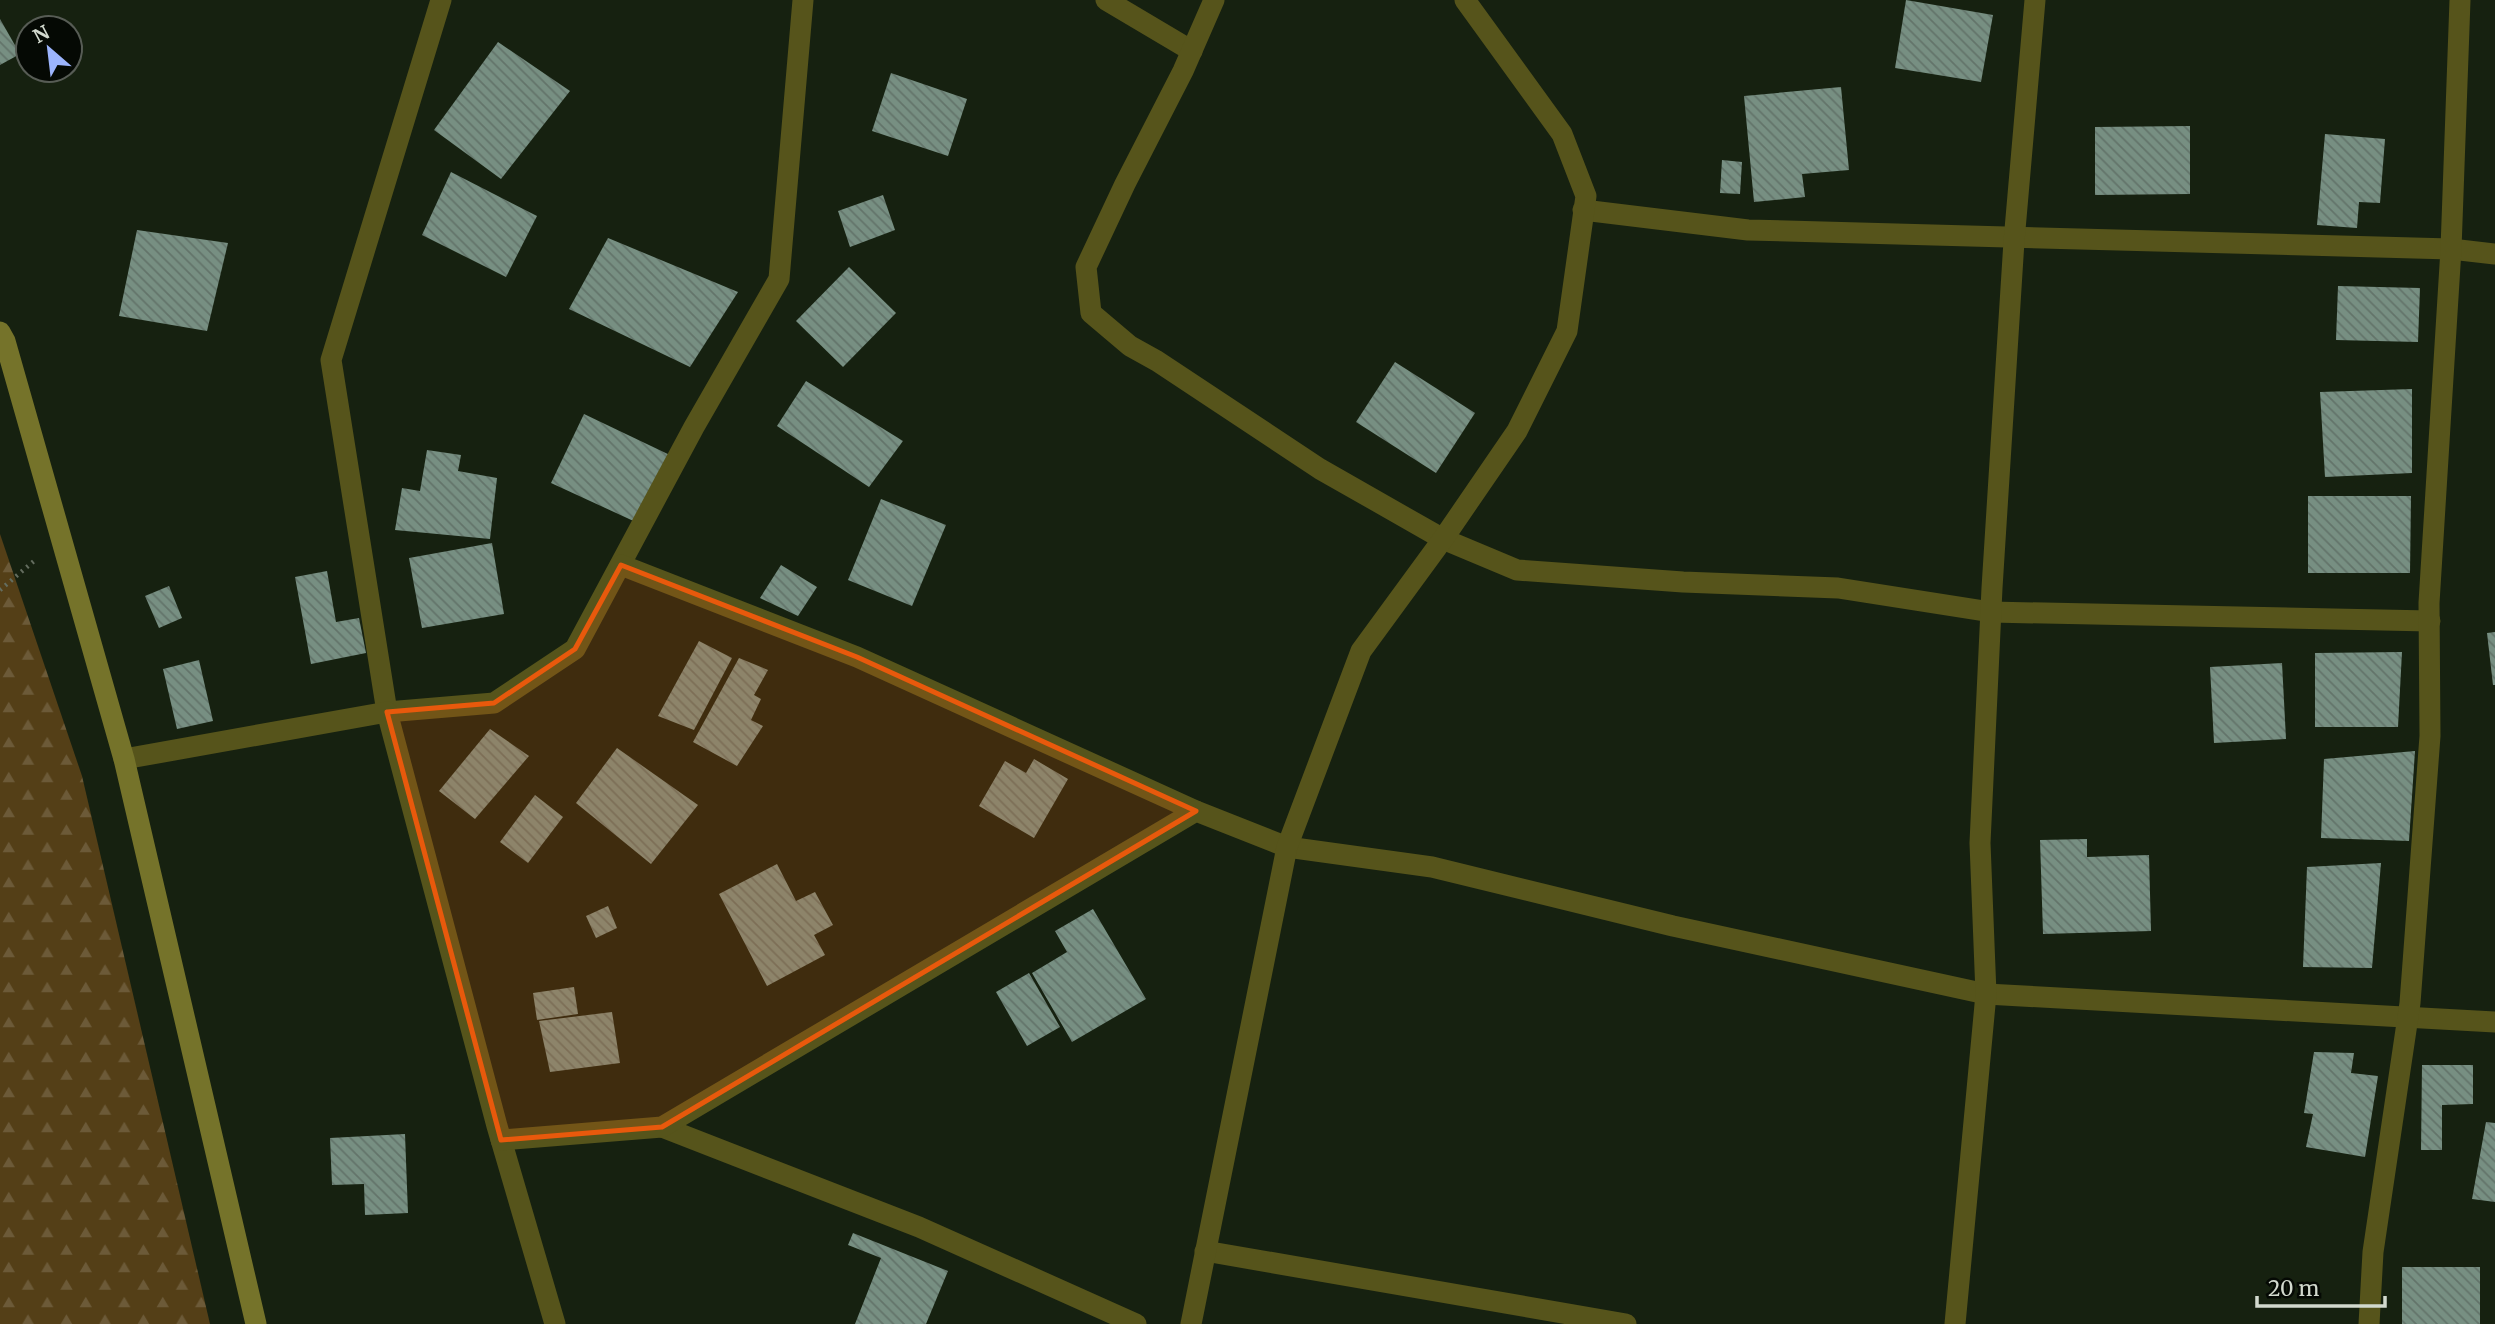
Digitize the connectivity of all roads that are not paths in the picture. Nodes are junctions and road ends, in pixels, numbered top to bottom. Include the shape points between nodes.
1 (441, 0) edge
2 (803, 0) edge
3 (1106, 0) edge
4 (1213, 0) edge
5 (1465, 0) edge
6 (2035, 0) edge
7 (2460, 0) edge
8 (1192, 51) junction
9 (1583, 210) junction
10 (2015, 236) junction
11 (2451, 249) junction
12 (2495, 254) edge
13 (0, 332) edge
14 (1443, 540) junction
15 (621, 565) junction
16 (1991, 612) junction
17 (2430, 621) junction
18 (387, 712) junction
19 (124, 759) junction
20 (1196, 811) junction
21 (1287, 847) junction
22 (1986, 994) junction
23 (2408, 1016) junction
24 (2495, 1021) edge
25 (662, 1127) junction
26 (501, 1140) junction
27 (1205, 1251) junction
28 (1581, 1320) edge
29 (256, 1324) edge
30 (555, 1324) edge
31 (1136, 1324) edge
32 (1191, 1324) edge
33 (1626, 1324) edge
34 (1955, 1324) edge
35 (2369, 1324) edge

1 - 18 street via 331,360
2 - 15 street via 779,279
3 - 8 street
4 - 8 street
5 - 9 street via 1562,134 1586,196
6 - 10 street
7 - 11 street
8 - 14 street via 1087,267 1091,313 1130,346 1309,462
9 - 10 street via 1748,230
9 - 14 street via 1567,331 1517,431
10 - 11 street
10 - 16 street
11 - 12 street
11 - 17 street
13 - 19 street
14 - 16 street via 1517,570 1838,588
14 - 21 street via 1360,651
15 - 18 street via 575,649 494,703
15 - 20 street via 857,657
16 - 17 street
16 - 22 street via 1980,843
17 - 23 street via 2430,736
18 - 19 street
18 - 26 street
19 - 29 street
20 - 21 street
20 - 25 street
21 - 22 street via 1432,867 1673,926
21 - 27 street
22 - 23 street
22 - 34 street
23 - 24 street
23 - 35 street via 2373,1252
25 - 26 street
25 - 31 street via 919,1227
26 - 30 street
27 - 28 street
27 - 32 street
28 - 33 street

